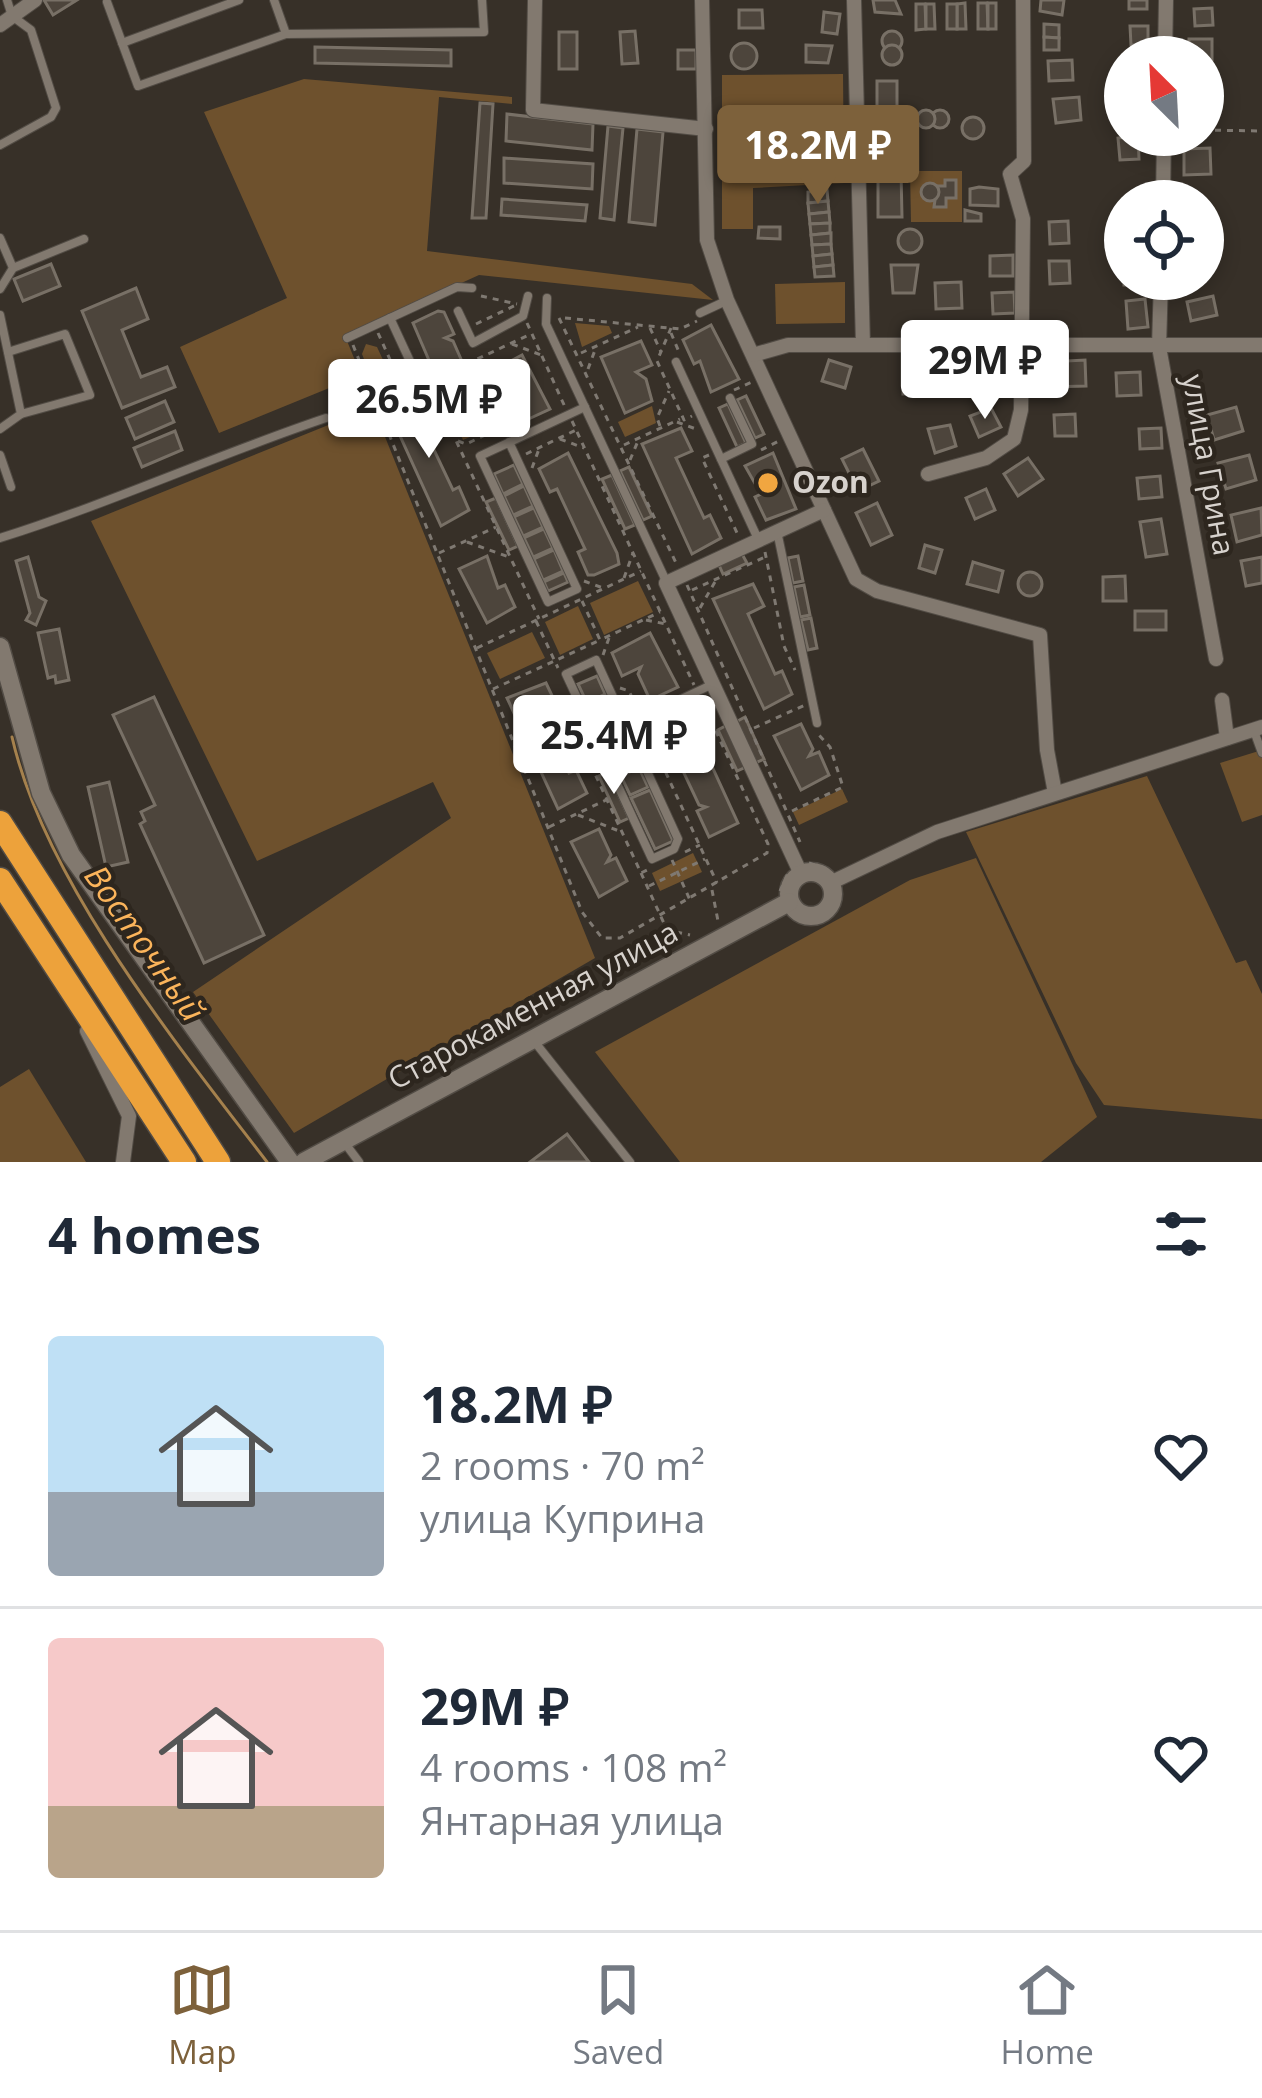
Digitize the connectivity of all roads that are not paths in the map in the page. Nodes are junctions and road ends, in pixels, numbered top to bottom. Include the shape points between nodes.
1 (7, 0) edge
2 (35, 0) edge
3 (108, 0) edge
4 (239, 0) edge
5 (274, 0) edge
6 (482, 0) edge
7 (535, 0) edge
8 (702, 0) edge
9 (854, 0) edge
10 (1023, 0) edge
11 (1166, 0) edge
12 (6, 21) edge
13 (286, 34) junction
14 (1165, 36) edge
15 (122, 43) junction
16 (706, 129) junction
17 (0, 145) edge
18 (0, 238) edge
19 (85, 239) dead end
20 (13, 268) junction
21 (472, 287) dead end
22 (0, 289) edge
23 (528, 296) dead end
24 (547, 298) dead end
25 (728, 300) junction
26 (1161, 300) edge
27 (458, 311) dead end
28 (700, 313) dead end
29 (0, 315) edge
30 (390, 318) junction
31 (350, 341) road end
32 (863, 345) junction
33 (1262, 345) edge
34 (1023, 347) junction
35 (1160, 347) junction
36 (8, 352) junction
37 (753, 355) junction
38 (679, 360) road end
39 (419, 388) road end
40 (727, 396) road end
41 (585, 407) junction
42 (21, 414) junction
43 (326, 418) dead end
44 (0, 428) edge
45 (513, 441) junction
46 (0, 455) edge
47 (721, 459) junction
48 (928, 474) dead end
49 (11, 487) dead end
50 (824, 510) junction
51 (766, 536) junction
52 (0, 538) edge
53 (666, 583) junction
54 (0, 647) edge
55 (1216, 659) dead end
56 (713, 684) junction
57 (1222, 700) dead end
58 (626, 725) junction
59 (814, 725) road end
60 (1258, 728) edge
61 (1227, 738) junction
62 (1262, 753) edge
63 (1055, 793) junction
64 (0, 823) edge
65 (801, 865) junction
66 (834, 877) junction
67 (0, 880) edge
68 (789, 902) junction
69 (78, 1003) junction
70 (533, 1040) junction
71 (343, 1141) junction
72 (123, 1162) edge
73 (184, 1162) edge
74 (218, 1162) edge
75 (290, 1162) edge
76 (304, 1162) edge
77 (359, 1162) edge
78 (630, 1162) edge

1 - 12 lane
2 - 12 street
3 - 15 lane
4 - 15 lane
5 - 13 lane
6 - 13 lane via 484,32
7 - 16 street via 533,110
8 - 16 street
9 - 32 street
10 - 34 street via 1024,161 1010,174 1023,218
11 - 14 street
12 - 17 lane via 31,30 56,108
13 - 15 lane via 138,86
16 - 25 street via 707,240
18 - 20 lane
19 - 20 lane
20 - 22 lane
21 - 30 lane
23 - 27 lane via 524,316 472,343
24 - 41 lane via 546,324
25 - 28 lane
25 - 37 street
26 - 35 street, улица Грина
29 - 36 lane
30 - 31 lane
30 - 39 lane
32 - 34 street
32 - 37 street via 788,345
33 - 35 street
34 - 35 street
34 - 48 street via 1014,439 986,458
35 - 55 street, улица Грина
36 - 42 lane
36 - 42 lane via 64,334 90,395
37 - 50 street
38 - 47 lane
40 - 47 lane via 752,444
41 - 45 lane
41 - 53 lane
42 - 44 lane
43 - 52 lane
45 - 45 lane via 480,456 548,602 577,589
46 - 49 lane
47 - 51 lane
50 - 51 street
50 - 63 street via 865,587 1040,635
51 - 53 street
51 - 59 lane
53 - 56 street
54 - 75 street via 41,793 71,855
56 - 58 lane
56 - 65 street
57 - 61 street
58 - 58 lane via 596,660 566,674 652,859 678,839
60 - 61 street
60 - 62 lane
61 - 63 street
63 - 66 street
64 - 74 highway
65 - 66 street
65 - 68 street
66 - 68 street via 821,914 800,914
67 - 69 highway
68 - 70 street, Старокаменная улица
69 - 72 street via 129,1116
69 - 73 highway
70 - 71 street, Старокаменная улица
70 - 78 lane
71 - 76 street, Старокаменная улица
71 - 77 lane

